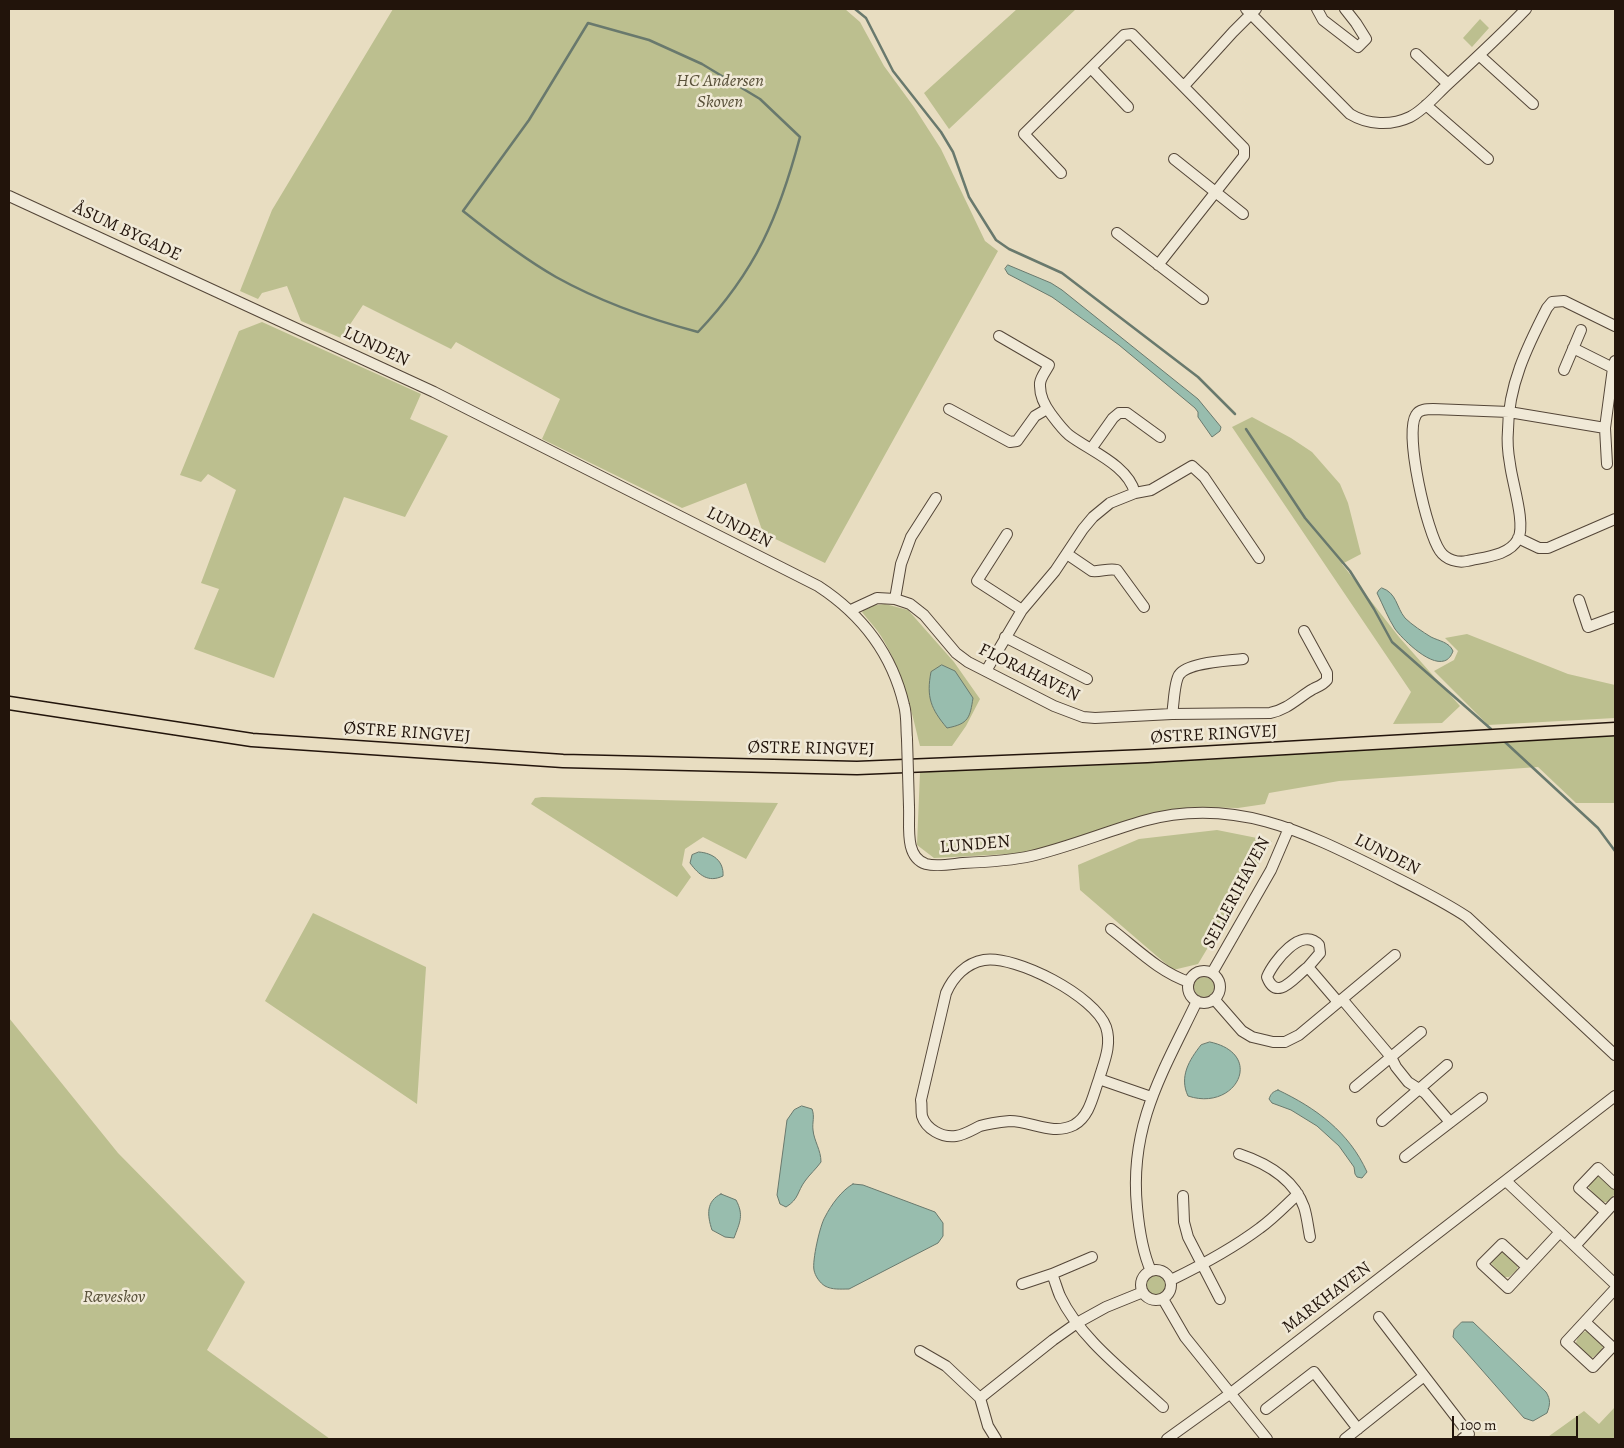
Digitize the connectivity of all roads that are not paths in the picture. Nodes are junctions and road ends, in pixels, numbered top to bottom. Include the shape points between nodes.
1 (1318, 9) edge
2 (1344, 9) edge
3 (1526, 9) edge
4 (1251, 10) edge
5 (1416, 54) dead end
6 (1479, 55) junction
7 (1091, 68) junction
8 (1448, 84) junction
9 (1184, 86) junction
10 (1534, 104) dead end
11 (1426, 105) junction
12 (1128, 107) dead end
13 (1174, 159) dead end
14 (1488, 159) dead end
15 (1061, 173) dead end
16 (1216, 192) junction
17 (9, 196) edge
18 (1243, 214) dead end
19 (1117, 233) dead end
20 (1158, 265) junction
21 (231, 298) joint
22 (1202, 299) dead end
23 (1615, 326) edge
24 (1581, 330) dead end
25 (998, 336) dead end
26 (1573, 348) junction
27 (1614, 364) edge
28 (1564, 370) dead end
29 (1047, 408) junction
30 (949, 409) dead end
31 (1509, 412) junction
32 (1605, 428) junction
33 (1160, 437) dead end
34 (1092, 449) junction
35 (1607, 464) dead end
36 (1135, 492) junction
37 (936, 498) dead end
38 (1615, 519) edge
39 (1007, 534) dead end
40 (1518, 538) junction
41 (1067, 554) junction
42 (1259, 558) dead end
43 (895, 599) junction
44 (1144, 607) dead end
45 (1593, 607) dead end
46 (850, 610) junction
47 (1022, 610) junction
48 (1615, 617) edge
49 (1304, 631) dead end
50 (1005, 637) junction
51 (1243, 659) dead end
52 (986, 671) junction
53 (1087, 679) dead end
54 (9, 703) edge
55 (1172, 714) junction
56 (1615, 729) edge
57 (1289, 828) junction
58 (1111, 929) dead end
59 (1394, 955) dead end
60 (1308, 967) junction
61 (1212, 973) junction
62 (1189, 982) junction
63 (1214, 999) junction
64 (1340, 1000) junction
65 (1197, 1001) junction
66 (1421, 1032) dead end
67 (1615, 1055) edge
68 (1391, 1057) junction
69 (1448, 1064) dead end
70 (1099, 1079) junction
71 (1355, 1087) dead end
72 (1418, 1089) junction
73 (1615, 1096) edge
74 (1151, 1097) junction
75 (1482, 1098) dead end
76 (1382, 1121) dead end
77 (1450, 1122) junction
78 (1240, 1154) dead end
79 (1405, 1157) dead end
80 (1506, 1181) junction
81 (1615, 1184) edge
82 (1298, 1194) junction
83 (1183, 1196) dead end
84 (1615, 1202) edge
85 (1606, 1212) junction
86 (1560, 1232) junction
87 (1310, 1237) dead end
88 (1575, 1246) junction
89 (1092, 1257) dead end
90 (1202, 1265) junction
91 (1527, 1268) dead end
92 (1151, 1271) junction
93 (1052, 1274) junction
94 (1171, 1280) junction
95 (1022, 1284) dead end
96 (1615, 1284) edge
97 (1615, 1289) edge
98 (1143, 1292) junction
99 (1163, 1299) junction
100 (1220, 1299) dead end
101 (1379, 1317) dead end
102 (1585, 1322) junction
103 (1077, 1323) junction
104 (920, 1351) dead end
105 (1424, 1376) junction
106 (1231, 1393) junction
107 (980, 1398) junction
108 (1163, 1407) dead end
109 (1266, 1409) dead end
110 (1358, 1429) junction
111 (996, 1439) edge
112 (1167, 1439) edge
113 (1267, 1439) edge
114 (1345, 1439) edge
115 (1462, 1439) edge

1 - 2 street via 1323,20 1358,47 1366,39
3 - 6 street
4 - 9 street
4 - 11 street via 1354,116 1379,124 1394,123 1411,117
5 - 8 street
6 - 8 street
6 - 10 street
7 - 9 street via 1124,35 1132,34
7 - 12 street
7 - 15 street via 1024,134
8 - 11 street
9 - 16 street via 1244,148 1244,156
11 - 14 street
13 - 16 street
16 - 18 street
16 - 20 street
17 - 21 street, ÅSUM BYGADE
19 - 20 street
20 - 22 street
21 - 46 street, LUNDEN via 434,392 818,586
23 - 31 street via 1564,301 1552,302 1546,308 1522,360
24 - 26 street
25 - 29 street via 1049,365 1039,385
26 - 27 street
26 - 28 street
27 - 32 street
29 - 30 street via 1035,416 1016,441 1010,442
29 - 34 street via 1060,426
31 - 32 street
31 - 40 street via 1509,463 1521,524
31 - 40 street via 1422,410 1416,415 1413,426 1414,454 1418,483 1434,540 1441,553 1462,562 1499,554
32 - 35 street
33 - 34 street via 1127,413 1119,414
34 - 36 street via 1124,472
36 - 41 street via 1110,503 1093,517
36 - 42 street via 1151,490 1192,466 1204,477
37 - 43 street via 911,538 901,564
38 - 40 street via 1548,548 1539,548
39 - 47 street via 977,581
41 - 44 street via 1092,571 1117,570
41 - 47 street
43 - 46 street, FLORAHAVEN via 877,598
43 - 52 street, FLORAHAVEN via 910,604 924,615 956,653
45 - 48 street via 1580,605 1588,626
46 - 57 street, LUNDEN, bridge via 873,636 890,664 905,707 910,846 920,861 928,864 978,863 1030,856 1144,821 1183,814 1233,815
47 - 50 street
49 - 55 street, FLORAHAVEN via 1327,673 1323,684 1276,712
50 - 52 street
50 - 53 street
51 - 55 street via 1185,670 1179,676
52 - 55 street, FLORAHAVEN via 1084,718
54 - 56 main road, ØSTRE RINGVEJ via 252,740 563,761 856,768 1147,756
57 - 61 street, SELLERIHAVEN via 1271,870
57 - 67 street, LUNDEN via 1355,857 1449,904 1468,917
58 - 62 street via 1163,970
59 - 64 street
60 - 60 street via 1320,949 1316,942 1307,939 1296,943 1284,954 1267,977 1276,988 1285,988
60 - 64 street
61 - 62 street via 1198,972
61 - 63 street via 1220,988
62 - 65 street via 1189,991
63 - 64 street via 1242,1031 1273,1042 1285,1042 1299,1035
63 - 65 street via 1206,1003
64 - 68 street
65 - 74 street
66 - 68 street
68 - 71 street
68 - 72 street via 1396,1068
69 - 72 street
70 - 70 street via 1109,1048 1106,1027 1097,1012 1071,990 1046,977 1008,962 983,960 964,968 946,993 922,1100 923,1116 930,1128 954,1137 994,1122 1012,1121 1062,1129 1082,1119
70 - 74 street
72 - 76 street
72 - 77 street
73 - 80 street, MARKHAVEN
74 - 92 street via 1137,1154 1135,1190 1138,1226
75 - 77 street
77 - 79 street
78 - 82 street via 1282,1176
80 - 86 street
80 - 106 street, MARKHAVEN
81 - 85 street via 1598,1168 1580,1188
82 - 87 street
82 - 90 street via 1262,1227
83 - 90 street via 1188,1237
84 - 85 street
85 - 88 street
86 - 88 street
86 - 91 street
88 - 96 street
89 - 93 street
90 - 94 street
90 - 100 street
92 - 94 street via 1163,1271
92 - 98 street via 1141,1282
93 - 95 street
93 - 103 street via 1060,1297
94 - 99 street via 1170,1291
97 - 102 street
98 - 99 street via 1150,1299
98 - 103 street
99 - 106 street via 1185,1337
101 - 105 street
102 - 102 street via 1566,1342 1593,1367 1612,1347
103 - 107 street
103 - 108 street
104 - 107 street via 946,1366
105 - 110 street
105 - 115 street via 1469,1434
106 - 112 street, MARKHAVEN
106 - 113 street
107 - 111 street via 988,1426
109 - 110 street via 1314,1372
110 - 114 street

